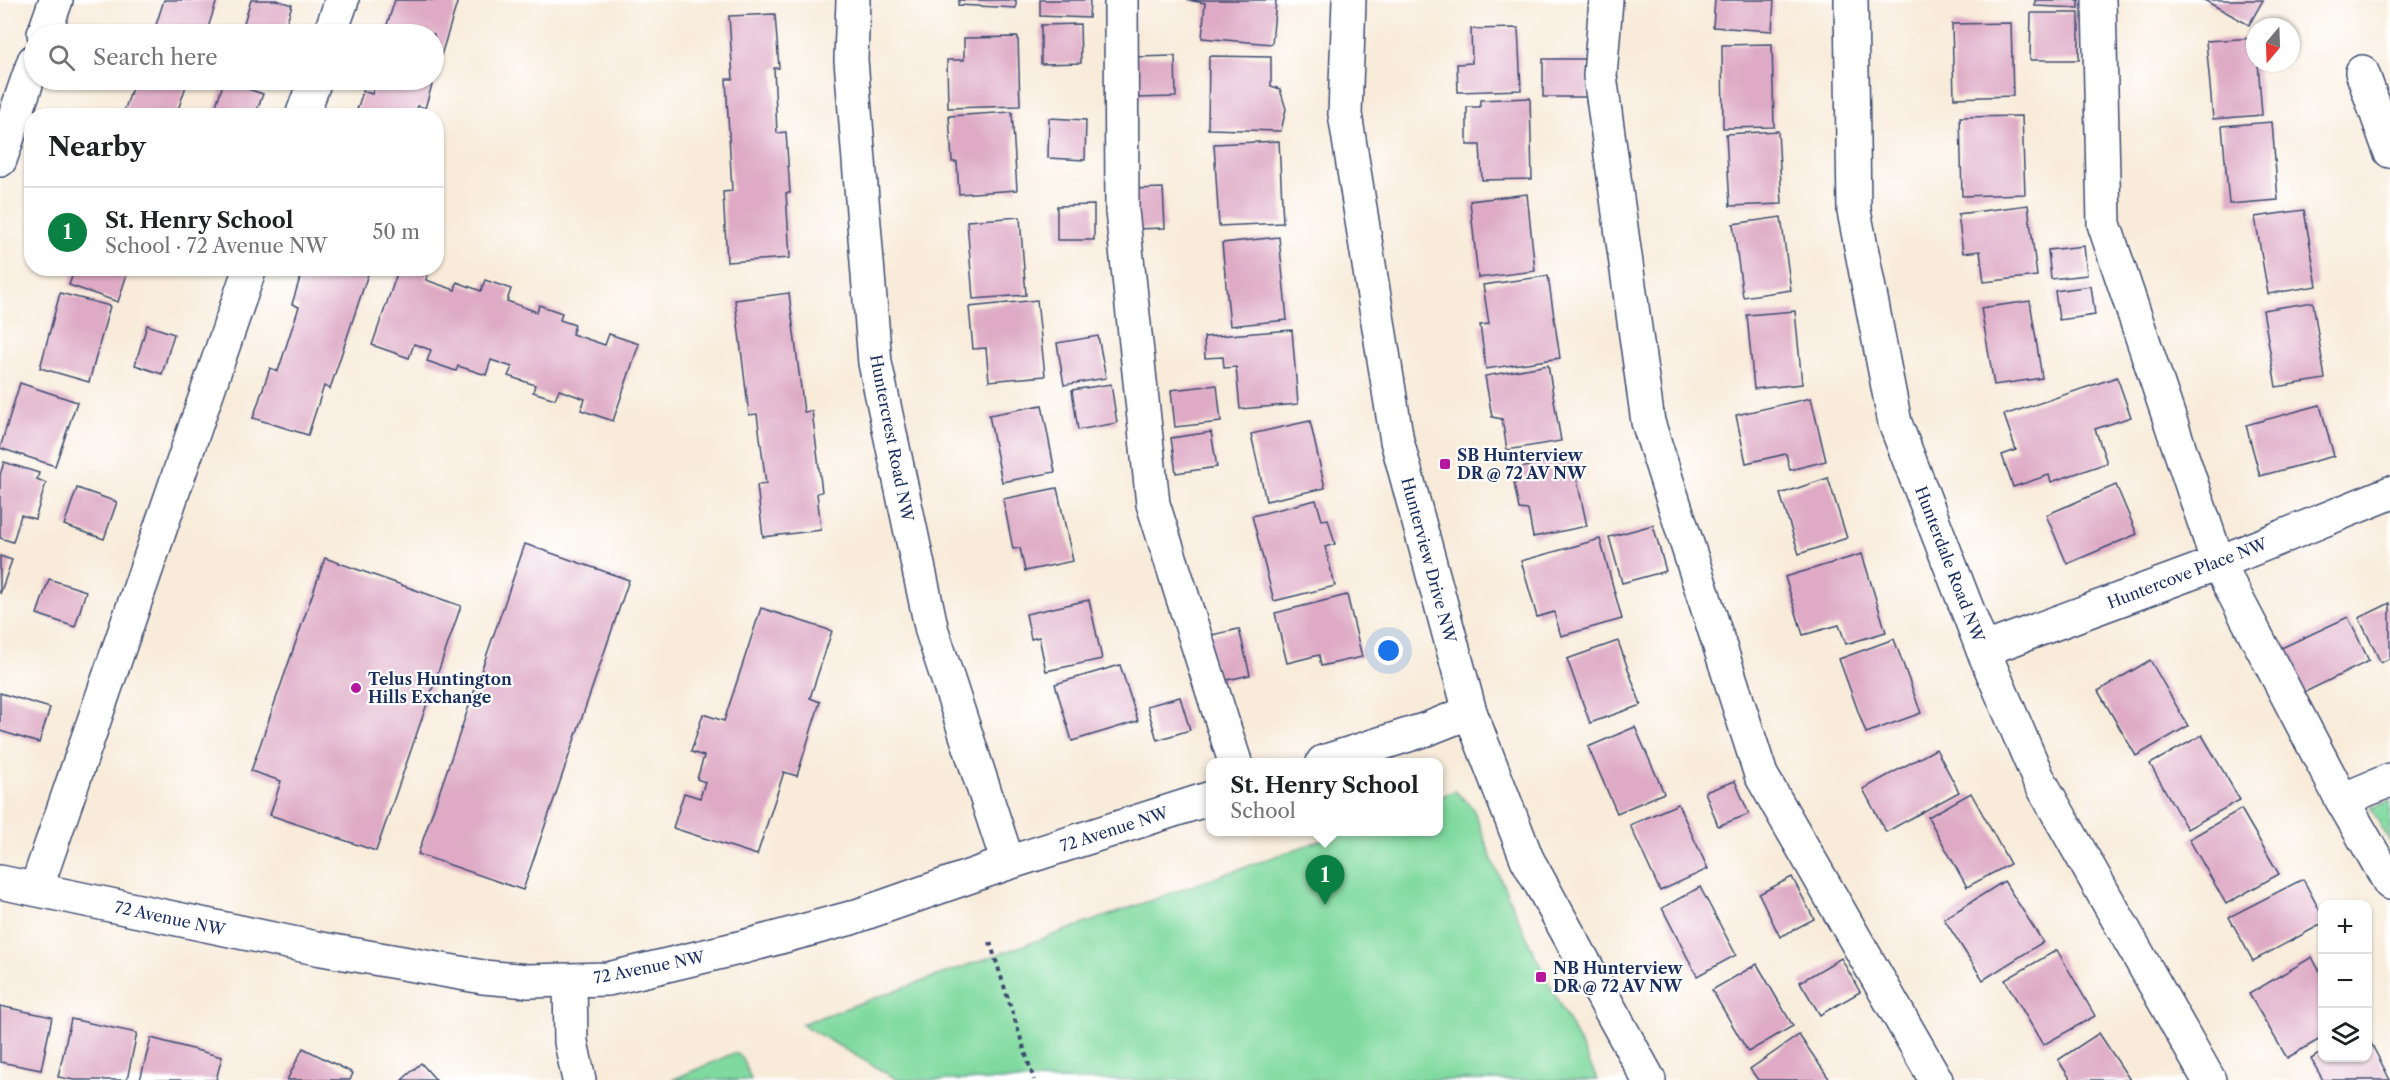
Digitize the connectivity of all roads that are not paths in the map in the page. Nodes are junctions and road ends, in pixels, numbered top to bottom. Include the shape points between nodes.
1 (56, 0) edge
2 (342, 0) edge
3 (853, 0) edge
4 (1121, 0) edge
5 (1349, 0) edge
6 (1606, 0) edge
7 (1851, 0) edge
8 (2099, 0) edge
9 (48, 24) edge
10 (334, 24) edge
11 (2362, 72) dead end
12 (24, 79) edge
13 (311, 90) edge
14 (9, 107) edge
15 (305, 108) edge
16 (2390, 151) edge
17 (0, 160) edge
18 (247, 276) edge
19 (2390, 493) edge
20 (2218, 563) junction
21 (1983, 650) junction
22 (1470, 712) junction
23 (1234, 758) edge
24 (1336, 758) edge
25 (2390, 780) edge
26 (1206, 800) edge
27 (2342, 800) junction
28 (1008, 863) junction
29 (0, 882) edge
30 (2390, 883) edge
31 (36, 889) junction
32 (570, 981) junction
33 (579, 1080) edge
34 (1649, 1080) edge
35 (1936, 1080) edge
36 (2210, 1080) edge

1 - 9 street
2 - 10 street
3 - 28 street, Huntercrest Road NW via 851,60 875,363 932,631
4 - 23 street via 1122,211 1153,504
5 - 22 street, Hunterview Drive NW via 1346,114 1397,441
6 - 35 street via 1600,76 1648,422 1761,775
7 - 21 street, Hunterdale Road NW via 1854,211 1895,423
8 - 20 street via 2104,224
11 - 16 street
12 - 14 street
13 - 15 street
14 - 17 street
18 - 31 street
19 - 20 street, Huntercove Place NW
20 - 21 street, Huntercove Place NW
20 - 27 street
21 - 36 street, Hunterdale Road NW via 2038,778
22 - 24 street
22 - 34 street, Hunterview Drive NW via 1527,858
25 - 27 street
26 - 28 street, 72 Avenue NW
27 - 30 street
28 - 32 street, 72 Avenue NW via 851,918 608,979
29 - 31 street, 72 Avenue NW
31 - 32 street, 72 Avenue NW via 316,948 483,977
32 - 33 street via 571,1042

